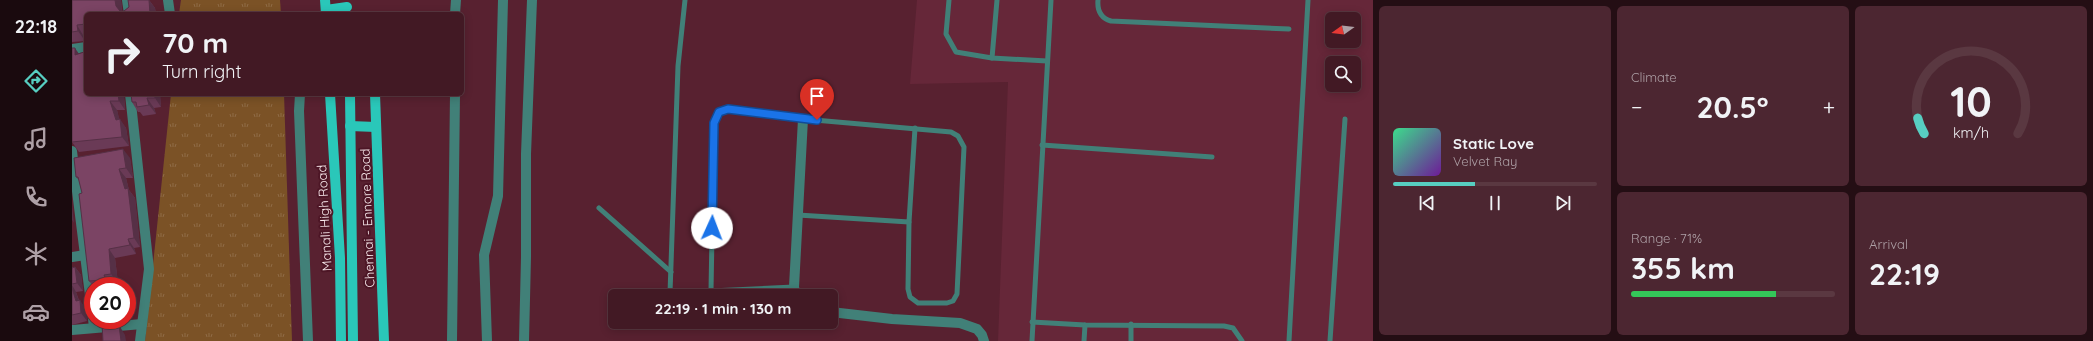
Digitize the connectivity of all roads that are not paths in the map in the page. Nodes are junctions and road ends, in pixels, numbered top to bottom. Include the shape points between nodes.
1 (127, 0) edge
2 (168, 0) edge
3 (456, 0) edge
4 (503, 0) edge
5 (532, 0) edge
6 (685, 0) edge
7 (948, 0) edge
8 (997, 0) edge
9 (1051, 0) edge
10 (1098, 0) edge
11 (1308, 0) edge
12 (326, 8) edge
13 (348, 9) edge
14 (128, 12) edge
15 (170, 12) edge
16 (456, 12) edge
17 (1288, 29) dead end
18 (84, 47) edge
19 (72, 49) edge
20 (992, 58) junction
21 (1047, 61) junction
22 (130, 96) edge
23 (300, 96) edge
24 (330, 96) edge
25 (350, 96) edge
26 (375, 96) edge
27 (455, 96) edge
28 (803, 118) junction
29 (1345, 119) dead end
30 (350, 126) junction
31 (376, 127) junction
32 (915, 128) junction
33 (1042, 144) junction
34 (72, 151) edge
35 (1212, 157) dead end
36 (599, 208) dead end
37 (796, 215) junction
38 (909, 222) junction
39 (76, 228) edge
40 (85, 255) junction
41 (72, 257) edge
42 (671, 272) junction
43 (88, 277) edge
44 (670, 289) edge
45 (711, 289) edge
46 (795, 289) edge
47 (838, 313) edge
48 (1032, 322) junction
49 (136, 324) edge
50 (142, 324) junction
51 (1131, 324) junction
52 (1085, 325) junction
53 (84, 328) edge
54 (72, 330) edge
55 (140, 341) edge
56 (308, 341) edge
57 (341, 341) edge
58 (353, 341) edge
59 (384, 341) edge
60 (452, 341) edge
61 (487, 341) edge
62 (524, 341) edge
63 (984, 341) edge
64 (1032, 341) edge
65 (1084, 341) edge
66 (1131, 341) edge
67 (1242, 341) edge
68 (1289, 341) edge
69 (1330, 341) edge

1 - 14 street
2 - 15 street
3 - 16 street
4 - 61 street via 498,196 484,255
5 - 62 street via 526,154
6 - 42 lane via 678,66
7 - 20 lane via 946,34 956,52
8 - 20 lane
9 - 21 lane
10 - 17 lane via 1100,14 1111,21
11 - 68 lane
12 - 13 main road
18 - 19 street
20 - 21 lane
21 - 33 lane
22 - 50 street via 149,269
23 - 56 street
24 - 57 main road, Manali High Road via 340,258
25 - 30 main road, Manali High Road
26 - 31 main road, Chennai - Ennore Road
27 - 60 street
28 - 32 lane
28 - 37 street
28 - 45 lane via 728,109 719,112 716,117
29 - 69 lane
30 - 31 main road
30 - 58 main road, Manali High Road
31 - 59 main road, Chennai - Ennore Road
32 - 38 lane
32 - 38 lane via 950,132 958,136 964,147 957,294 953,301 918,304 910,297
33 - 35 lane
33 - 48 lane
34 - 39 street
36 - 42 lane
37 - 38 lane
37 - 46 street
39 - 40 street
40 - 41 street
40 - 43 street
42 - 44 lane
47 - 63 street via 960,323 977,329
48 - 52 lane
48 - 64 lane
49 - 50 street
50 - 55 street
51 - 52 lane
51 - 66 lane
51 - 67 lane via 1224,326 1233,328
52 - 65 lane
53 - 54 street

